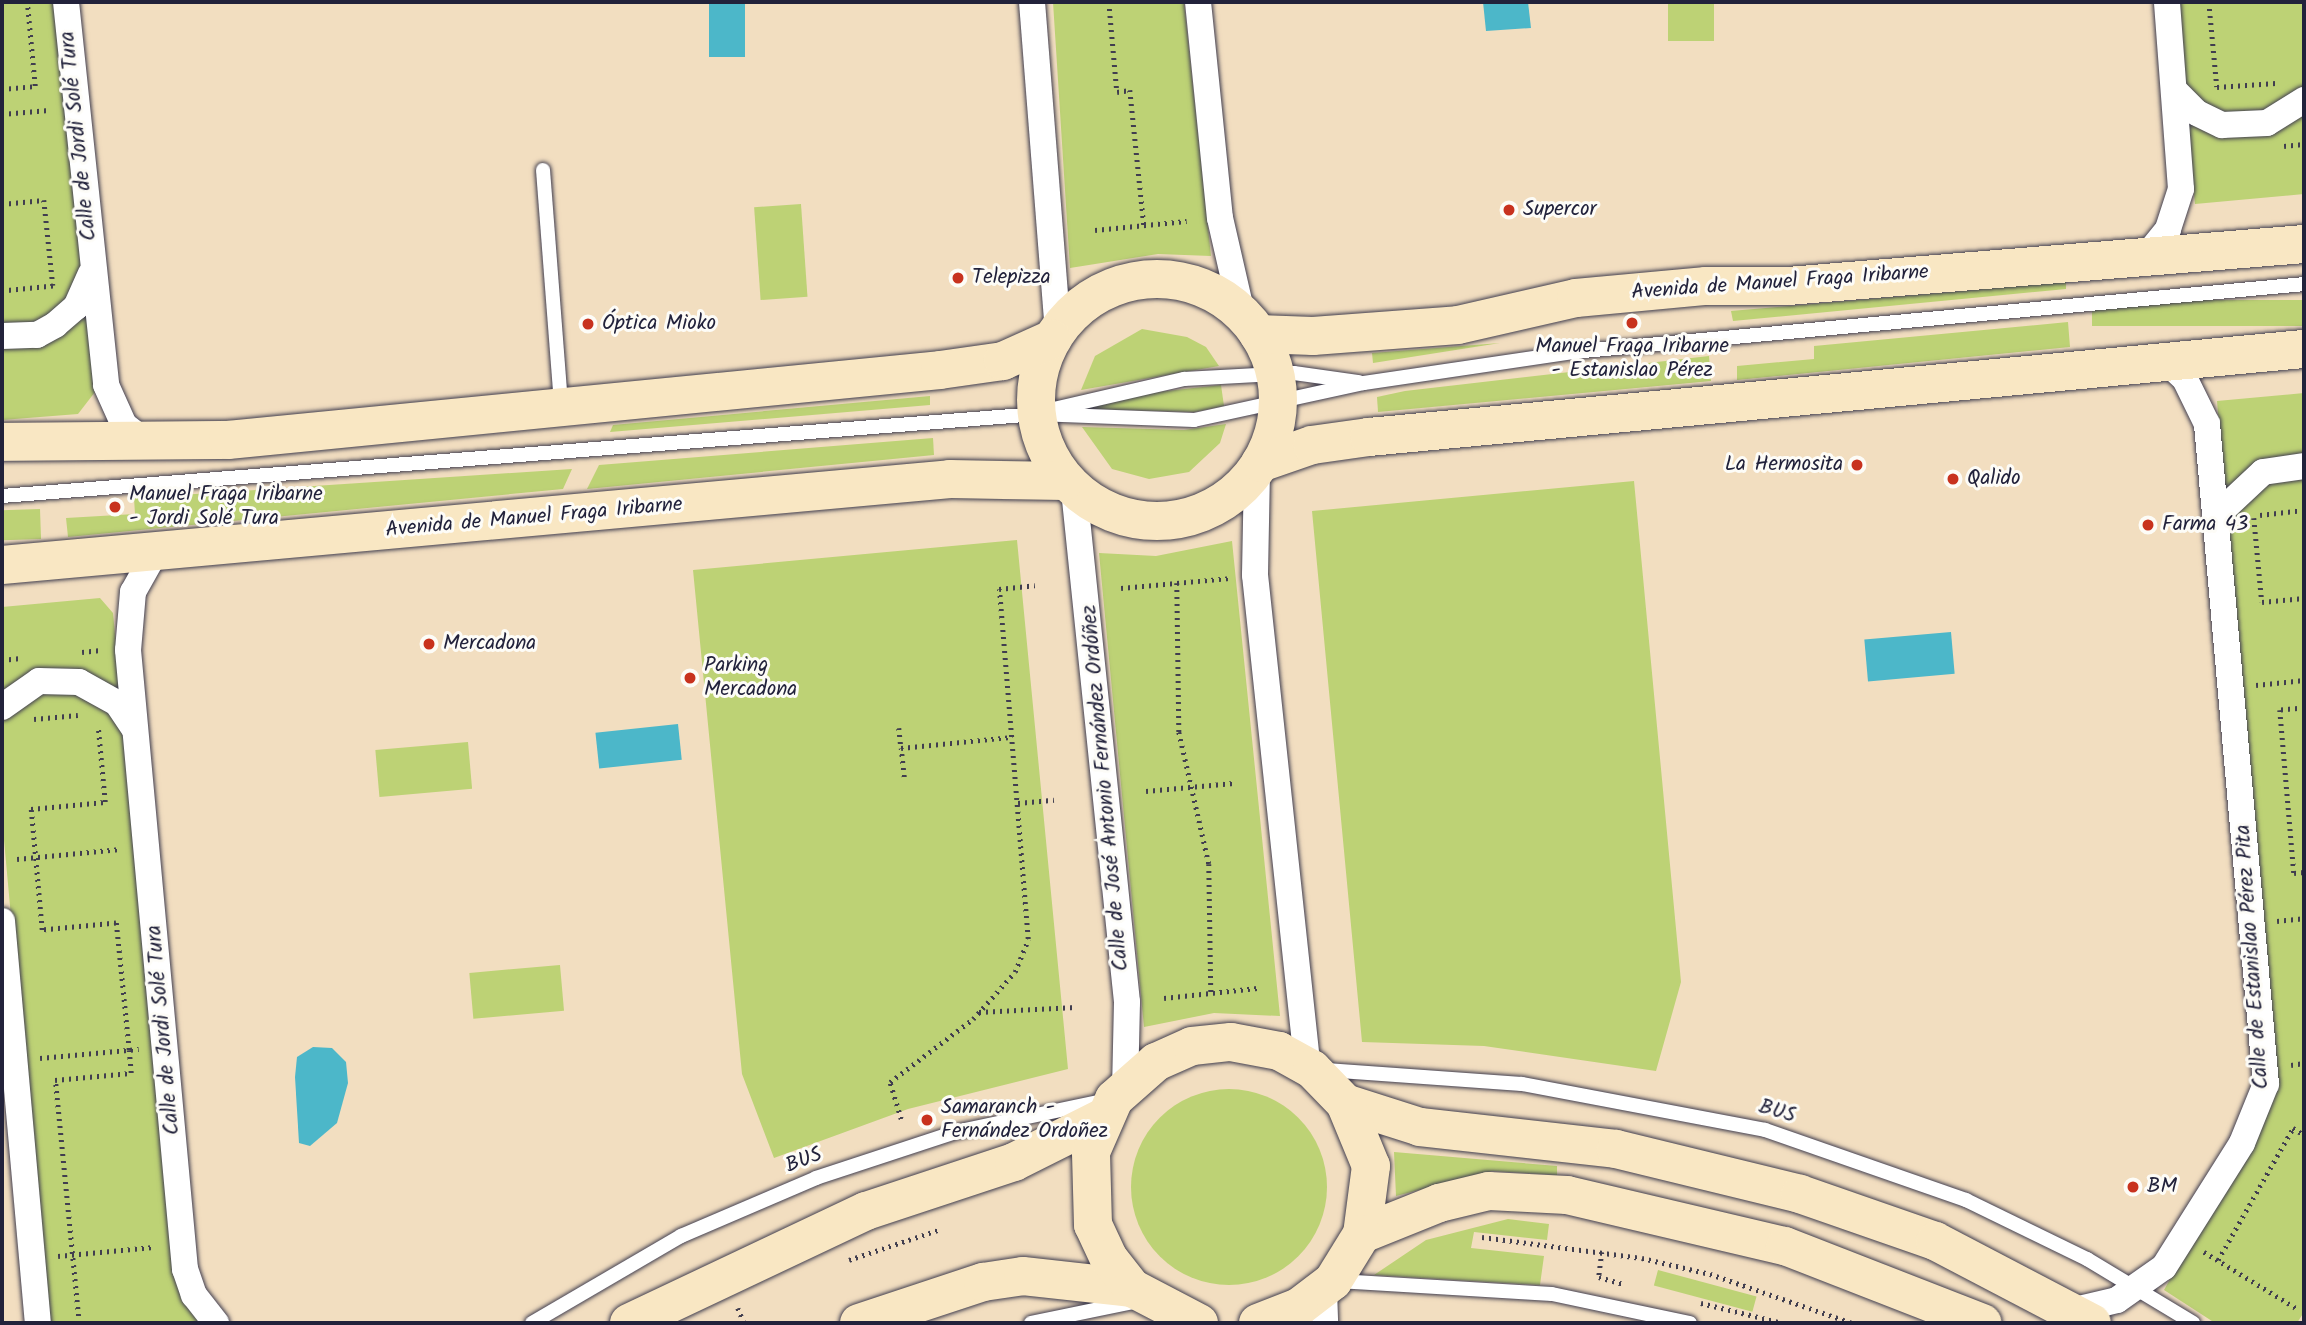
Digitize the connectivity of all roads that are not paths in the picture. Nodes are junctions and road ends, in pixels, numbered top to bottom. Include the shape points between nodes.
1 (66, 2) edge
2 (1032, 2) edge
3 (1198, 2) edge
4 (2167, 2) edge
5 (2175, 91) junction
6 (2295, 91) edge
7 (543, 170) dead end
8 (2304, 244) edge
9 (2148, 254) junction
10 (92, 271) junction
11 (2304, 284) edge
12 (1250, 324) junction
13 (1055, 334) junction
14 (2, 336) edge
15 (2304, 349) edge
16 (2167, 362) junction
17 (1364, 383) junction
18 (1276, 389) junction
19 (560, 407) junction
20 (1036, 414) junction
21 (2, 442) edge
22 (147, 443) junction
23 (2304, 466) edge
24 (1259, 467) junction
25 (1070, 485) junction
26 (2, 496) edge
27 (2216, 516) junction
28 (156, 551) junction
29 (2, 565) edge
30 (10, 699) edge
31 (135, 729) junction
32 (2, 920) edge
33 (1309, 1067) junction
34 (1114, 1101) junction
35 (1345, 1102) junction
36 (1362, 1234) junction
37 (2138, 1289) junction
38 (1327, 1298) edge
39 (1151, 1305) edge
40 (2082, 1317) edge
41 (38, 1323) edge
42 (216, 1323) edge
43 (532, 1323) edge
44 (629, 1323) edge
45 (859, 1323) edge
46 (1031, 1323) edge
47 (1199, 1323) edge
48 (1258, 1323) edge
49 (1690, 1323) edge
50 (1982, 1323) edge
51 (2193, 1323) edge

1 - 10 street, Calle de Jordi Solé Tura
2 - 13 street
3 - 12 street via 1220,218
4 - 5 street
5 - 6 street via 2222,125 2267,122
5 - 9 street via 2181,188 2168,229
7 - 19 lane via 564,393
8 - 9 street, Avenida de Manuel Fraga Iribarne
9 - 12 street, Avenida de Manuel Fraga Iribarne via 1576,298 1484,321 1360,334
10 - 14 street, Calle de Jordi Solé Tura via 76,307 55,325 37,335
10 - 22 street, Calle de Jordi Solé Tura via 109,397 124,425
11 - 17 lane via 1573,352
12 - 13 street via 1192,284 1149,278 1094,296
12 - 18 street
13 - 19 street via 1003,361
13 - 20 street via 1038,374
15 - 16 street
16 - 24 street via 1369,437 1312,445
16 - 27 street, Calle de Estanislao Pérez Pita via 2185,379 2207,424
17 - 18 lane
17 - 18 lane
18 - 20 lane via 1160,382
18 - 20 lane via 1164,421
18 - 24 street
19 - 22 street
20 - 25 street via 1045,449
20 - 26 lane
21 - 22 street via 61,437
23 - 27 street via 2263,472
24 - 25 street via 1222,503 1168,523 1111,513
24 - 33 street via 1255,575
25 - 28 street, Avenida de Manuel Fraga Iribarne via 950,478
25 - 34 street, Calle de José Antonio Fernández Ordóñez via 1127,1002
27 - 37 street, Calle de Estanislao Pérez Pita via 2266,1084 2242,1143 2164,1267
28 - 29 street, Avenida de Manuel Fraga Iribarne
28 - 31 street, Calle de Jordi Solé Tura via 128,613
30 - 31 street via 39,681 79,682 117,703
31 - 42 street, Calle de Jordi Solé Tura via 185,1269 194,1295
32 - 41 street
33 - 34 street via 1255,1043 1219,1043 1156,1062
33 - 35 street
33 - 37 lane, BUS via 1522,1084 1765,1130 1966,1200
34 - 39 street via 1091,1152 1093,1225
34 - 43 lane, BUS via 956,1132 816,1178 681,1236
34 - 44 street via 1014,1162 795,1242
35 - 36 street via 1371,1166
35 - 40 street via 1420,1127 1616,1149 1745,1178 1935,1241
36 - 38 street
36 - 50 street via 1439,1203 1489,1191 1567,1195 1785,1246
37 - 40 street, Calle de Estanislao Pérez Pita
37 - 51 lane, BUS
38 - 48 street
38 - 49 lane via 1552,1294
39 - 45 street via 1023,1276 983,1282
39 - 46 lane
39 - 47 street

